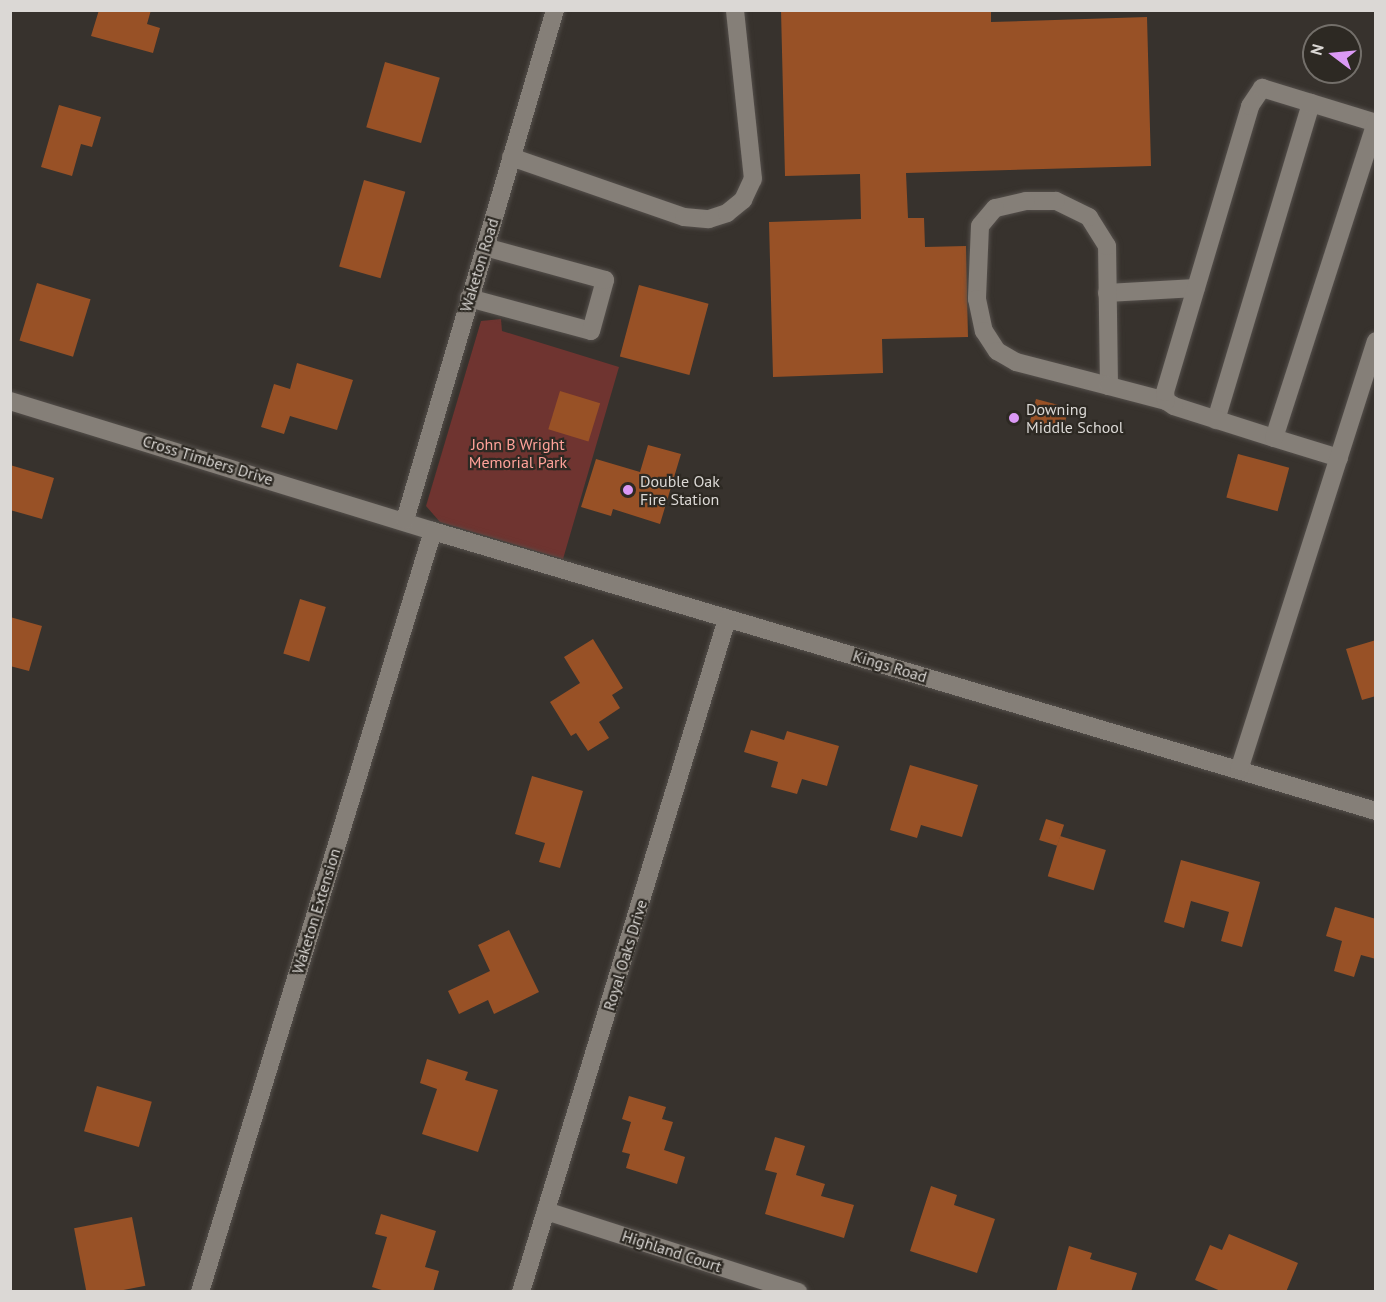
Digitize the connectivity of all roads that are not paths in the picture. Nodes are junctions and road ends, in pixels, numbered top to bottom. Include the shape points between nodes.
1 (555, 10) edge
2 (735, 10) edge
3 (1311, 103) junction
4 (1374, 122) edge
5 (511, 157) junction
6 (485, 247) junction
7 (1196, 288) junction
8 (1107, 293) junction
9 (469, 298) junction
10 (1376, 341) edge
11 (1109, 386) junction
12 (10, 401) edge
13 (1166, 401) junction
14 (1216, 420) junction
15 (1274, 438) junction
16 (1339, 458) junction
17 (405, 520) junction
18 (433, 531) junction
19 (727, 619) junction
20 (1239, 770) junction
21 (1376, 812) edge
22 (546, 1211) junction
23 (200, 1292) edge
24 (521, 1292) edge
25 (798, 1292) edge

1 - 5 street, Waketon Road
2 - 5 street via 753,179 743,200 727,213 709,219 684,217
3 - 4 street
3 - 7 street via 1262,88 1254,94
3 - 14 street
4 - 15 street
5 - 6 street, Waketon Road
6 - 9 street, Waketon Road
6 - 9 street via 605,280 591,331
7 - 8 street
7 - 13 street via 1165,392
8 - 11 street
8 - 11 street via 1107,246 1089,217 1056,201 1026,201 995,208 980,226 977,299 984,331 997,351 1016,362
9 - 17 street, Waketon Road
10 - 16 street
11 - 13 street
12 - 17 street, Cross Timbers Drive
13 - 14 street
14 - 15 street
15 - 16 street
16 - 20 street
17 - 18 street, Kings Road
18 - 19 street, Kings Road
18 - 23 street, Waketon Extension
19 - 20 street, Kings Road
19 - 22 street, Royal Oaks Drive
20 - 21 street, Kings Road
22 - 24 street, Royal Oaks Drive
22 - 25 street, Highland Court

